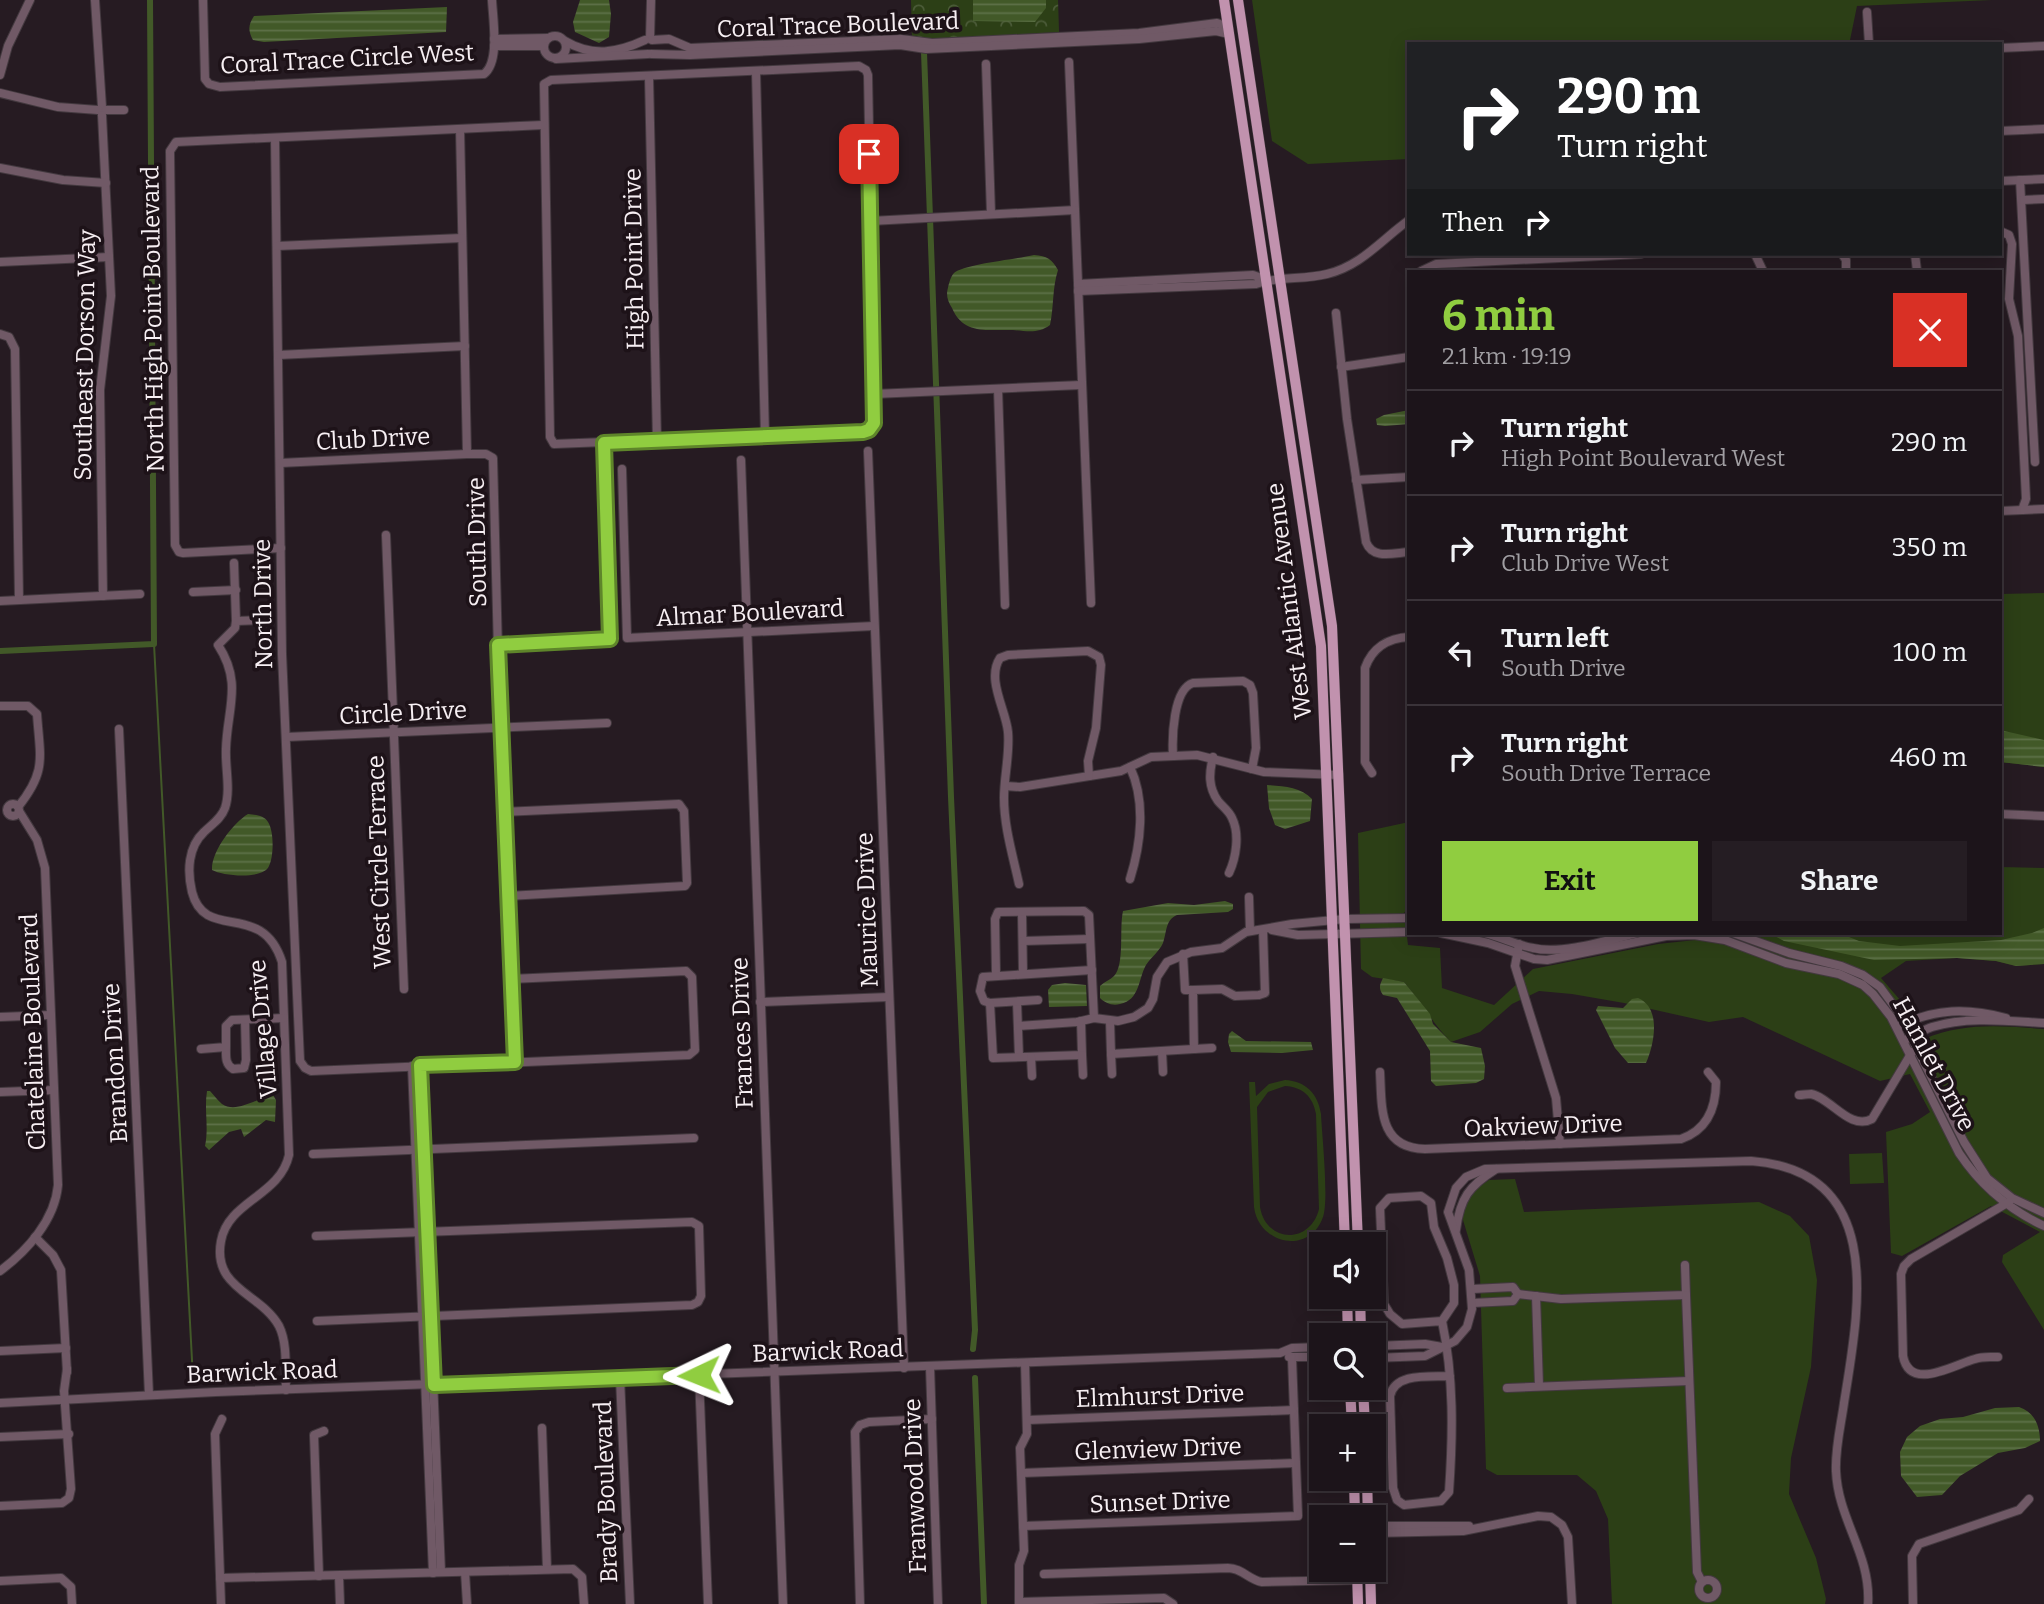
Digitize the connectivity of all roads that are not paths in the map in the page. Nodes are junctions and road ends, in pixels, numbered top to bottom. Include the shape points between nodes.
1 (30, 0) edge
2 (95, 0) edge
3 (203, 0) edge
4 (492, 0) edge
5 (651, 0) edge
6 (1224, 0) edge
7 (1238, 0) edge
8 (1867, 12) dead end
9 (1229, 31) junction
10 (649, 40) junction
11 (565, 41) junction
12 (1028, 41) junction
13 (546, 42) junction
14 (1869, 42) edge
15 (494, 43) junction
16 (2044, 46) edge
17 (2002, 48) edge
18 (1246, 52) junction
19 (650, 54) junction
20 (556, 59) junction
21 (1069, 62) dead end
22 (986, 64) dead end
23 (756, 72) junction
24 (0, 75) edge
25 (649, 77) junction
26 (0, 93) edge
27 (102, 110) junction
28 (124, 110) dead end
29 (543, 125) junction
30 (460, 129) junction
31 (2044, 129) edge
32 (2002, 131) edge
33 (275, 138) junction
34 (0, 168) edge
35 (2044, 179) edge
36 (2021, 180) junction
37 (2002, 181) edge
38 (106, 183) junction
39 (2044, 199) edge
40 (2022, 200) junction
41 (1075, 210) junction
42 (991, 214) junction
43 (871, 221) junction
44 (1407, 222) edge
45 (2004, 232) edge
46 (462, 238) junction
47 (276, 246) junction
48 (1569, 256) edge
49 (109, 257) junction
50 (0, 262) edge
51 (1423, 270) edge
52 (1281, 279) junction
53 (1267, 280) junction
54 (1078, 287) junction
55 (1336, 313) dead end
56 (0, 334) edge
57 (465, 346) junction
58 (278, 355) junction
59 (1407, 357) edge
60 (1341, 367) junction
61 (1082, 385) junction
62 (998, 389) junction
63 (874, 394) junction
64 (765, 436) junction
65 (657, 441) junction
66 (604, 443) junction
67 (868, 451) dead end
68 (467, 454) junction
69 (741, 460) dead end
70 (2035, 462) dead end
71 (280, 463) junction
72 (622, 469) dead end
73 (1310, 474) junction
74 (1296, 476) junction
75 (1407, 477) edge
76 (1356, 480) junction
77 (2044, 509) edge
78 (2022, 510) junction
79 (2002, 511) edge
80 (386, 535) dead end
81 (281, 548) junction
82 (1407, 552) edge
83 (234, 563) dead end
84 (236, 590) junction
85 (193, 592) dead end
86 (140, 594) dead end
87 (103, 596) junction
88 (19, 600) junction
89 (0, 601) edge
90 (1091, 604) dead end
91 (1006, 605) dead end
92 (261, 620) dead end
93 (236, 621) junction
94 (874, 626) junction
95 (746, 632) junction
96 (1407, 637) edge
97 (498, 645) junction
98 (0, 706) edge
99 (607, 723) dead end
100 (500, 728) junction
101 (119, 729) dead end
102 (393, 733) junction
103 (286, 737) junction
104 (1173, 756) junction
105 (1213, 757) junction
106 (1130, 767) junction
107 (1252, 769) junction
108 (1372, 773) dead end
109 (1327, 775) junction
110 (1339, 775) junction
111 (1089, 776) junction
112 (1005, 786) junction
113 (10, 807) edge
114 (503, 812) junction
115 (2002, 814) edge
116 (2044, 816) edge
117 (1229, 873) dead end
118 (1130, 879) dead end
119 (1019, 884) dead end
120 (507, 895) junction
121 (1249, 897) dead end
122 (1022, 913) junction
123 (1407, 918) edge
124 (1345, 919) junction
125 (1333, 922) junction
126 (1266, 930) junction
127 (1250, 931) junction
128 (1407, 932) edge
129 (1346, 933) junction
130 (1334, 935) junction
131 (1450, 935) edge
132 (1489, 935) edge
133 (1627, 935) edge
134 (1748, 935) edge
135 (1090, 939) junction
136 (1023, 941) junction
137 (1518, 948) junction
138 (1747, 948) junction
139 (1183, 954) junction
140 (1092, 970) junction
141 (996, 974) junction
142 (1023, 974) junction
143 (511, 979) junction
144 (404, 989) dead end
145 (1193, 990) junction
146 (889, 997) junction
147 (1038, 1000) dead end
148 (760, 1002) junction
149 (1017, 1002) junction
150 (990, 1003) junction
151 (51, 1014) junction
152 (0, 1017) edge
153 (284, 1018) junction
154 (1094, 1018) junction
155 (245, 1020) junction
156 (1081, 1021) junction
157 (1110, 1021) junction
158 (2019, 1022) junction
159 (2044, 1023) edge
160 (1018, 1026) junction
161 (1900, 1026) junction
162 (1910, 1045) junction
163 (226, 1047) junction
164 (1212, 1048) dead end
165 (201, 1049) dead end
166 (1194, 1049) junction
167 (1162, 1051) junction
168 (1111, 1054) junction
169 (1082, 1055) junction
170 (1031, 1057) junction
171 (1020, 1058) junction
172 (515, 1062) junction
173 (416, 1065) junction
174 (1163, 1072) dead end
175 (1380, 1072) dead end
176 (1708, 1072) dead end
177 (1112, 1074) dead end
178 (1083, 1075) dead end
179 (1032, 1076) dead end
180 (54, 1090) junction
181 (0, 1092) edge
182 (1799, 1095) dead end
183 (694, 1138) dead end
184 (1560, 1144) junction
185 (420, 1149) junction
186 (313, 1154) dead end
187 (2010, 1201) junction
188 (2044, 1213) edge
189 (2044, 1226) edge
190 (423, 1232) junction
191 (1345, 1232) edge
192 (1358, 1232) edge
193 (35, 1237) junction
194 (316, 1237) dead end
195 (1685, 1265) dead end
196 (0, 1272) edge
197 (1472, 1289) junction
198 (1497, 1289) junction
199 (1518, 1294) junction
200 (1686, 1295) junction
201 (1536, 1296) junction
202 (1497, 1301) junction
203 (1472, 1303) junction
204 (427, 1317) junction
205 (317, 1321) dead end
206 (1442, 1321) junction
207 (1386, 1346) edge
208 (1309, 1347) edge
209 (1444, 1347) junction
210 (66, 1348) junction
211 (0, 1351) edge
212 (1280, 1353) junction
213 (1309, 1357) edge
214 (1998, 1357) dead end
215 (1292, 1358) junction
216 (1386, 1358) edge
217 (1025, 1363) junction
218 (929, 1367) junction
219 (904, 1368) junction
220 (774, 1372) junction
221 (699, 1375) junction
222 (1450, 1376) junction
223 (621, 1378) junction
224 (1689, 1381) junction
225 (430, 1385) junction
226 (1539, 1386) junction
227 (1507, 1388) dead end
228 (286, 1390) junction
229 (149, 1395) junction
230 (67, 1399) junction
231 (0, 1403) edge
232 (1294, 1410) junction
233 (222, 1419) dead end
234 (932, 1419) junction
235 (1027, 1420) junction
236 (542, 1428) dead end
237 (324, 1431) dead end
238 (69, 1434) junction
239 (0, 1437) edge
240 (1296, 1463) junction
241 (1021, 1473) junction
242 (2029, 1499) dead end
243 (0, 1506) edge
244 (1023, 1526) junction
245 (1386, 1526) edge
246 (1475, 1528) junction
247 (1386, 1533) edge
248 (547, 1569) junction
249 (465, 1572) junction
250 (437, 1573) junction
251 (1044, 1574) dead end
252 (319, 1576) junction
253 (339, 1576) junction
254 (219, 1578) junction
255 (1309, 1578) edge
256 (0, 1581) edge
257 (1358, 1582) edge
258 (1361, 1582) edge
259 (1367, 1582) edge
260 (1370, 1582) edge
261 (1702, 1582) dead end
262 (1370, 1586) junction
263 (1019, 1603) edge
264 (72, 1604) edge
265 (221, 1604) edge
266 (340, 1604) edge
267 (467, 1604) edge
268 (584, 1604) edge
269 (630, 1604) edge
270 (708, 1604) edge
271 (783, 1604) edge
272 (860, 1604) edge
273 (938, 1604) edge
274 (1173, 1604) edge
275 (1357, 1604) edge
276 (1370, 1604) edge
277 (1572, 1604) edge
278 (1868, 1604) edge
279 (1913, 1604) edge

1 - 24 street
2 - 27 street, Southeast Dorson Way
3 - 15 street, Coral Trace Circle West via 204,75 207,82 220,87 484,74 492,64
4 - 15 street
5 - 10 street
6 - 9 main road, West Atlantic Avenue
7 - 18 main road, West Atlantic Avenue
8 - 14 street
9 - 12 street via 1217,23
9 - 18 main road via 1236,33
9 - 53 main road, West Atlantic Avenue
10 - 11 street, Coral Trace Boulevard via 589,52
10 - 12 street, Coral Trace Boulevard via 668,39 690,48 901,39 925,43
10 - 19 street via 657,46
11 - 13 street, Coral Trace Boulevard via 557,36
11 - 20 street via 565,54
12 - 19 street, Coral Trace Boulevard via 926,49 900,45
13 - 15 street, Coral Trace Boulevard
13 - 20 street via 547,55
16 - 17 street
18 - 52 main road, West Atlantic Avenue
19 - 20 street, Coral Trace Boulevard
21 - 41 street
22 - 42 street
23 - 25 street
23 - 43 street via 859,66 866,70
23 - 64 street
25 - 29 street via 547,81
25 - 65 street, High Point Drive
26 - 27 street via 58,107
27 - 28 street
27 - 38 street, Southeast Dorson Way
29 - 30 street, North High Point Boulevard
29 - 66 street via 550,437 558,445
30 - 33 street, North High Point Boulevard
30 - 46 street, South Drive
31 - 32 street
33 - 47 street, North Drive
33 - 81 street, North High Point Boulevard via 176,142 170,151 174,507 179,552
34 - 38 street
35 - 36 street
36 - 37 street
36 - 40 street
38 - 49 street, Southeast Dorson Way
39 - 40 street
40 - 70 street
41 - 42 street
41 - 54 street
42 - 43 street
43 - 63 street
44 - 52 street via 1352,265 1325,275
45 - 78 street via 2011,239 2013,258 2009,304 2018,337 2026,499
46 - 47 street
46 - 57 street, South Drive
47 - 58 street, North Drive
48 - 51 street via 1436,264
49 - 50 street
49 - 87 street, Southeast Dorson Way via 111,296 100,390
52 - 53 street
52 - 73 main road, West Atlantic Avenue
53 - 54 street via 1256,284
53 - 74 main road, West Atlantic Avenue
54 - 61 street
55 - 60 street
56 - 88 street via 12,340 15,363
57 - 58 street
57 - 68 street, South Drive
58 - 71 street, North Drive
59 - 60 street
60 - 76 street
61 - 62 street
61 - 90 street
62 - 63 street
62 - 91 street
63 - 64 street via 874,423 869,430
64 - 65 street
65 - 66 street
66 - 97 street via 610,639
67 - 94 street, Maurice Drive
68 - 71 street, Club Drive
68 - 97 street, South Drive via 490,455 494,462
69 - 95 street, Frances Drive
71 - 81 street, North Drive
72 - 95 street, Almar Boulevard via 627,638
73 - 74 main road
73 - 110 main road, West Atlantic Avenue via 1332,626
74 - 109 main road, West Atlantic Avenue via 1321,646
75 - 76 street
76 - 82 street via 1367,547 1373,553
77 - 78 street
78 - 79 street
80 - 102 street, West Circle Terrace
81 - 103 street, North Drive
83 - 84 street, Village Drive
84 - 85 street
84 - 93 street, Village Drive
86 - 87 street
87 - 88 street
88 - 89 street
92 - 93 street
93 - 153 street, Village Drive via 218,645 233,688 226,802 221,816 192,849 191,884 206,914 250,925 274,944 282,962
94 - 95 street, Almar Boulevard
94 - 146 street, Maurice Drive
95 - 148 street, Frances Drive
96 - 108 street via 1382,644 1365,668 1365,762
97 - 100 street, South Drive
98 - 113 street via 24,705 37,715 38,777 27,795
99 - 100 street, Circle Drive
100 - 102 street, Circle Drive
100 - 114 street, South Drive
101 - 229 street, Brandon Drive
102 - 103 street, Circle Drive
102 - 144 street, West Circle Terrace
103 - 173 street, North Drive via 300,1061 311,1071
104 - 105 street
104 - 106 street via 1147,758
104 - 107 street via 1172,733 1182,690 1189,684 1243,681 1253,693 1256,748
105 - 107 street
105 - 117 street via 1212,789 1235,826 1236,860
106 - 111 street
106 - 118 street via 1140,818
107 - 109 street
109 - 110 street
109 - 125 main road, West Atlantic Avenue
110 - 124 main road, West Atlantic Avenue
111 - 112 street
111 - 112 street via 1101,660 1088,651 1008,655 996,664 1008,733
112 - 119 street via 1004,814
113 - 151 street, Chatelaine Boulevard via 37,840 43,858
114 - 120 street, South Drive
114 - 120 street via 679,804 685,822 685,886
115 - 116 street
120 - 143 street, South Drive
121 - 127 street
122 - 135 street via 1084,911 1089,915
122 - 136 street
122 - 141 street via 998,912 995,919
123 - 124 street
124 - 125 street
124 - 129 main road, West Atlantic Avenue
125 - 126 street
125 - 130 main road, West Atlantic Avenue
126 - 127 street
126 - 130 street
126 - 145 street via 1265,993 1235,996 1222,989
127 - 139 street via 1223,948
128 - 129 street
129 - 130 street
129 - 192 main road, West Atlantic Avenue
130 - 191 main road, West Atlantic Avenue
131 - 137 street, Hamlet Drive
132 - 137 street, Hamlet Drive
133 - 137 street, Hamlet Drive via 1559,948
134 - 138 street
134 - 161 street, Hamlet Drive via 1789,953 1863,975 1891,1000
135 - 136 street
135 - 140 street
136 - 142 street
137 - 138 street, Hamlet Drive via 1534,959 1547,960 1666,936 1694,935
137 - 184 street via 1515,966 1556,1098
138 - 161 street, Hamlet Drive via 1863,985
139 - 145 street via 1185,990
139 - 157 street via 1161,969 1153,999 1141,1014
140 - 142 street
140 - 154 street
141 - 142 street
141 - 150 street via 983,977 981,991 984,1001
143 - 172 street, South Drive
143 - 172 street via 687,971 692,977 695,1050 689,1055
145 - 166 street
146 - 148 street
146 - 219 street, Maurice Drive
147 - 149 street
148 - 220 street, Frances Drive
149 - 150 street
149 - 160 street
150 - 171 street via 993,1058
151 - 152 street
151 - 180 street, Chatelaine Boulevard
153 - 155 street
153 - 228 street, Village Drive via 288,1163 274,1184 230,1220 220,1254 228,1278 272,1316 281,1330
154 - 156 street
154 - 157 street
155 - 163 street via 228,1022
155 - 163 street via 244,1068 229,1067
156 - 160 street
156 - 169 street
157 - 168 street
158 - 159 street
158 - 161 street via 1946,1010
158 - 162 street via 1947,1024 1931,1028
160 - 171 street
161 - 162 street, Hamlet Drive
162 - 182 street via 1868,1121 1855,1121 1812,1094
162 - 187 street, Hamlet Drive via 1959,1153 1981,1183
163 - 165 street
164 - 166 street
166 - 167 street
167 - 168 street
167 - 174 street
168 - 177 street
169 - 170 street
169 - 178 street
170 - 171 street
170 - 179 street
172 - 173 street
173 - 185 street
175 - 184 street, Oakview Drive via 1386,1126 1406,1146
176 - 184 street, Oakview Drive via 1716,1082 1713,1108 1706,1122 1690,1135 1670,1140
180 - 181 street
180 - 193 street, Chatelaine Boulevard via 58,1195 52,1214
183 - 185 street
185 - 186 street
185 - 190 street
187 - 188 street, Hamlet Drive
187 - 189 street, Hamlet Drive
187 - 214 street via 1911,1259 1901,1275 1903,1356 1912,1372 1926,1376 1979,1357
190 - 194 street
190 - 204 street
190 - 204 street via 692,1222 699,1226 701,1296 692,1305
193 - 196 street, Chatelaine Boulevard
193 - 210 street via 61,1270
195 - 200 street
197 - 198 street
197 - 203 street
197 - 278 street via 1455,1230 1458,1211 1466,1194 1496,1169 1761,1161 1804,1175 1829,1194 1844,1215 1853,1240 1856,1289 1835,1469 1843,1510 1865,1567
198 - 199 street via 1513,1287
198 - 202 street
199 - 201 street
199 - 202 street via 1513,1301
200 - 201 street
200 - 224 street
201 - 226 street
202 - 203 street
203 - 209 street via 1467,1327
204 - 205 street
204 - 225 street
206 - 206 street via 1454,1303 1454,1285 1434,1227 1431,1203 1421,1196 1389,1198 1380,1208 1384,1304 1402,1324
206 - 209 street
207 - 209 street
208 - 212 street, Barwick Road
209 - 216 street via 1425,1356
209 - 222 street
210 - 211 street
210 - 230 street
212 - 215 street, Barwick Road
212 - 217 street, Barwick Road
213 - 215 street, Barwick Road
215 - 232 street
217 - 218 street, Barwick Road
217 - 235 street
218 - 219 street, Barwick Road
218 - 234 street, Franwood Drive
219 - 220 street, Barwick Road
220 - 221 street, Barwick Road
220 - 271 street, Frances Drive
221 - 223 street, Barwick Road
221 - 270 street
222 - 222 street via 1449,1492 1441,1501 1404,1504 1397,1500 1393,1488 1392,1387 1410,1378
223 - 225 street, Barwick Road
223 - 269 street, Brady Boulevard
224 - 226 street
224 - 261 street via 1697,1572
225 - 228 street, Barwick Road
225 - 250 street
226 - 227 street
228 - 229 street, Barwick Road
229 - 230 street, Barwick Road
230 - 231 street, Barwick Road
230 - 238 street
232 - 235 street, Elmhurst Drive
232 - 240 street
233 - 254 street via 215,1434
234 - 272 street via 869,1422 857,1428
234 - 273 street, Franwood Drive
235 - 241 street via 1020,1448
236 - 248 street
237 - 252 street via 314,1435
238 - 239 street
238 - 243 street via 69,1498 62,1503
240 - 241 street, Glenview Drive
240 - 244 street, Sunset Drive via 1298,1516
241 - 244 street
242 - 279 street via 2019,1510 1919,1544 1912,1556
244 - 263 street
245 - 246 street
246 - 247 street
246 - 277 street via 1542,1516 1559,1522 1568,1537
248 - 249 street
248 - 268 street via 580,1573
249 - 250 street
249 - 267 street
250 - 253 street
251 - 255 street via 1228,1568 1262,1582
252 - 253 street
252 - 254 street
253 - 266 street
254 - 265 street
256 - 264 street via 65,1580 71,1587
257 - 275 main road
258 - 276 main road
259 - 262 main road
260 - 262 main road
262 - 276 main road
263 - 274 street via 1164,1598

